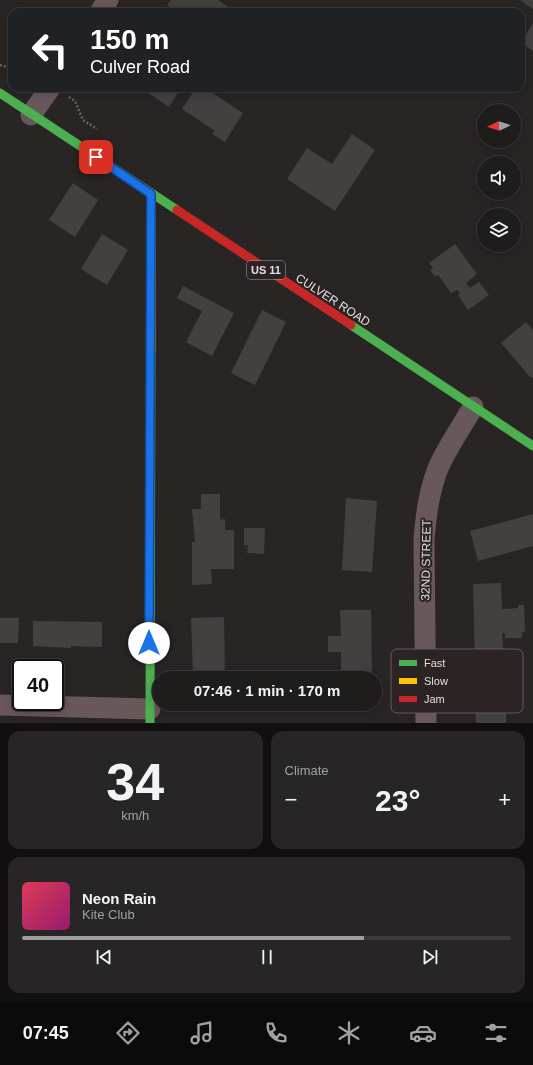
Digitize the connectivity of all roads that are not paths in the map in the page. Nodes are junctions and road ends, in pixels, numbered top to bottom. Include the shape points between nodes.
1 (47, 92) edge
2 (0, 94) edge
3 (31, 116) junction
4 (151, 194) junction
5 (473, 407) junction
6 (533, 446) edge
7 (425, 649) edge
8 (0, 705) edge
9 (426, 713) edge
10 (150, 716) edge
11 (426, 723) edge

1 - 3 street
2 - 3 main road, CULVER ROAD / US 11
3 - 4 main road, CULVER ROAD / US 11
4 - 5 main road, CULVER ROAD / US 11
4 - 10 main road
5 - 6 main road, CULVER ROAD / US 11
5 - 7 street, 32ND STREET via 439,466 426,514
8 - 10 street
9 - 11 street, 32ND STREET

